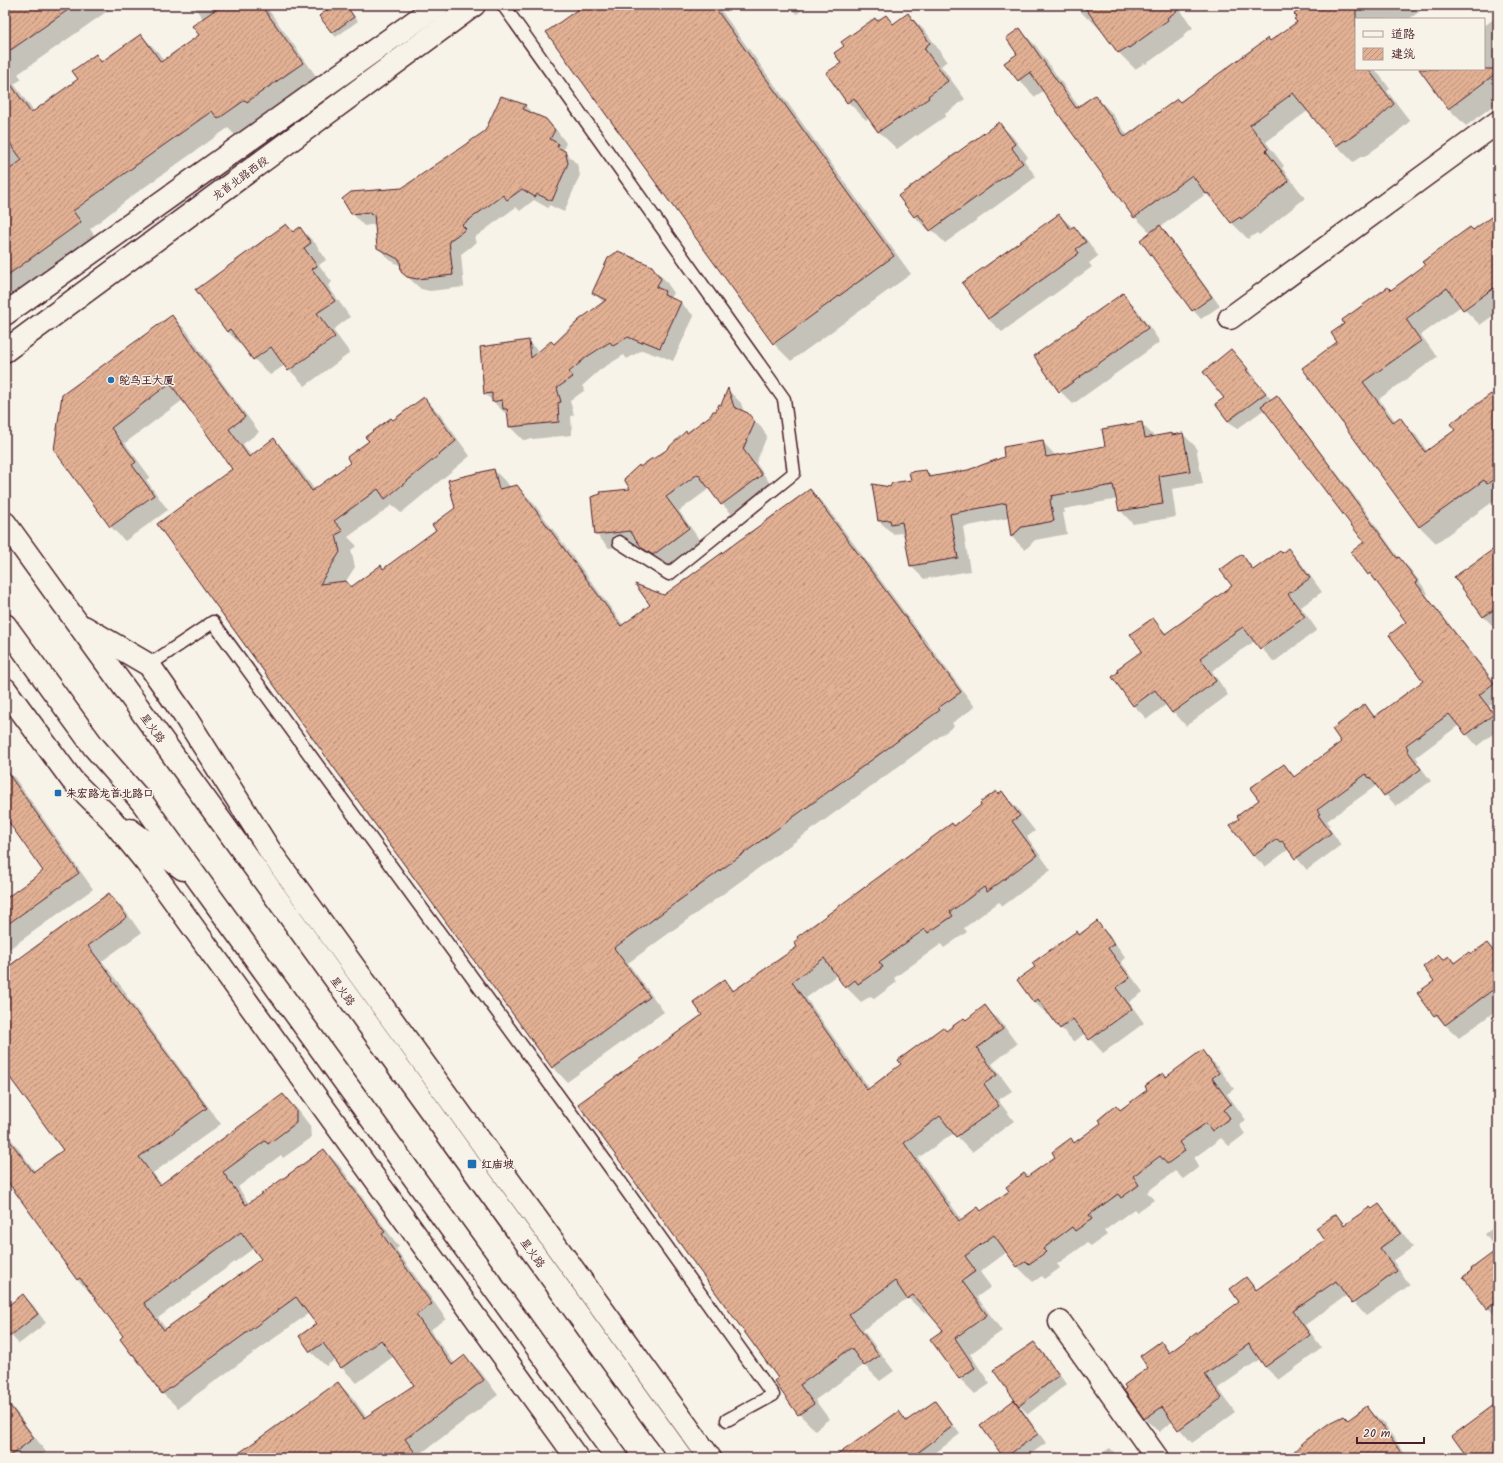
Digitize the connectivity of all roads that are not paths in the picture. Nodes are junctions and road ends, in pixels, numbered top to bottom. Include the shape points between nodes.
1 (438, 5) edge
2 (474, 5) edge
3 (502, 5) edge
4 (1498, 122) edge
5 (5, 314) edge
6 (1230, 318) dead end
7 (5, 351) edge
8 (5, 523) edge
9 (619, 542) dead end
10 (77, 622) junction
11 (5, 625) edge
12 (149, 665) junction
13 (5, 689) edge
14 (99, 806) junction
15 (200, 881) junction
16 (327, 1057) junction
17 (301, 1076) junction
18 (495, 1290) junction
19 (469, 1309) junction
20 (1060, 1322) dead end
21 (727, 1420) dead end
22 (681, 1456) edge
23 (577, 1458) edge
24 (616, 1458) edge
25 (710, 1458) edge
26 (1157, 1458) edge

1 - 5 main road
2 - 7 main road, 龙首北路西段
3 - 9 lane via 784,399 794,473 669,574
4 - 6 main road
8 - 10 main road, 星火路
10 - 12 main road
10 - 22 main road, 星火路
11 - 15 main road via 94,747 142,802
12 - 21 lane via 213,622 773,1395
12 - 25 main road via 184,715 272,854
13 - 14 main road via 69,775
14 - 15 main road
14 - 17 main road via 146,862
15 - 16 main road
16 - 17 main road
16 - 18 main road
17 - 19 main road
18 - 19 main road
18 - 24 main road
19 - 23 main road
20 - 26 main road

